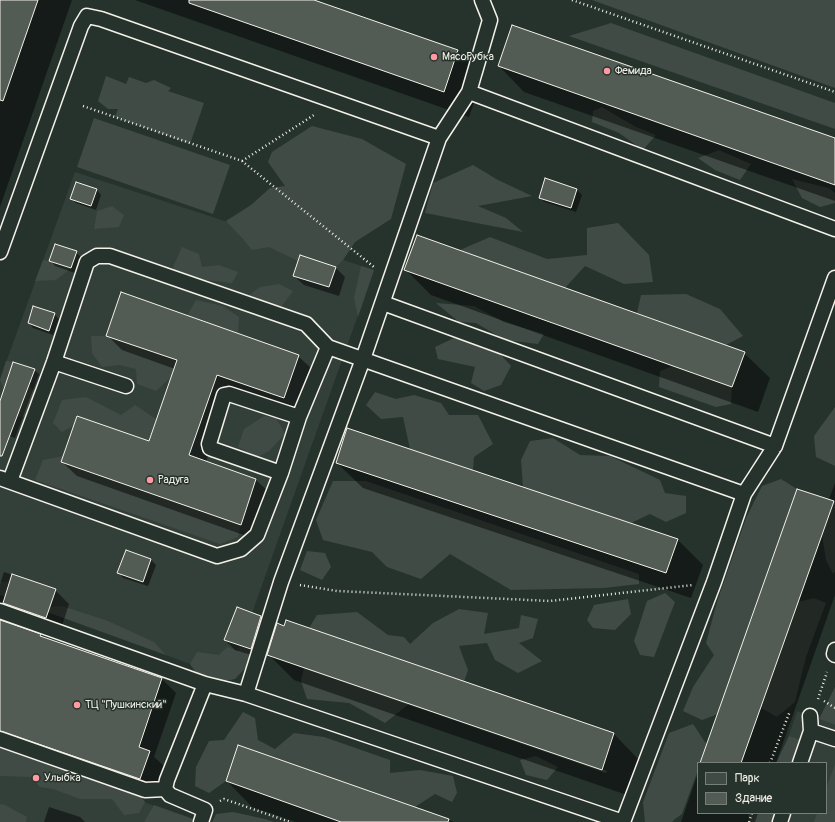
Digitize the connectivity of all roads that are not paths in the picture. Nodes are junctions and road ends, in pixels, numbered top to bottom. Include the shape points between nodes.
1 (482, 0) edge
2 (468, 92) junction
3 (439, 138) junction
4 (835, 229) edge
5 (0, 252) edge
6 (835, 278) edge
7 (383, 303) junction
8 (328, 347) junction
9 (363, 359) junction
10 (54, 362) junction
11 (126, 386) dead end
12 (299, 417) junction
13 (775, 446) junction
14 (281, 473) junction
15 (5, 479) edge
16 (744, 494) junction
17 (0, 611) edge
18 (205, 684) junction
19 (246, 694) junction
20 (810, 716) dead end
21 (811, 731) junction
22 (0, 739) edge
23 (835, 739) edge
24 (800, 762) edge
25 (165, 789) junction
26 (203, 816) edge
27 (623, 822) edge

1 - 2 lane via 490,20
2 - 3 lane
2 - 4 lane
3 - 5 lane via 101,18 87,16 81,26
3 - 7 lane
6 - 13 lane
7 - 9 lane
7 - 13 lane
8 - 9 lane
8 - 10 lane via 306,324 110,256 97,256 87,262
8 - 12 lane
9 - 16 lane
9 - 19 lane via 281,582
10 - 11 lane
10 - 15 lane
12 - 14 lane
12 - 14 lane via 228,394 224,395 210,448
13 - 16 lane
14 - 15 lane via 257,535 241,549 217,556
16 - 27 lane via 714,582
17 - 18 lane
18 - 19 lane
18 - 25 lane
19 - 27 lane
20 - 21 lane
21 - 23 lane
21 - 24 lane
22 - 25 lane via 145,790
25 - 26 lane

